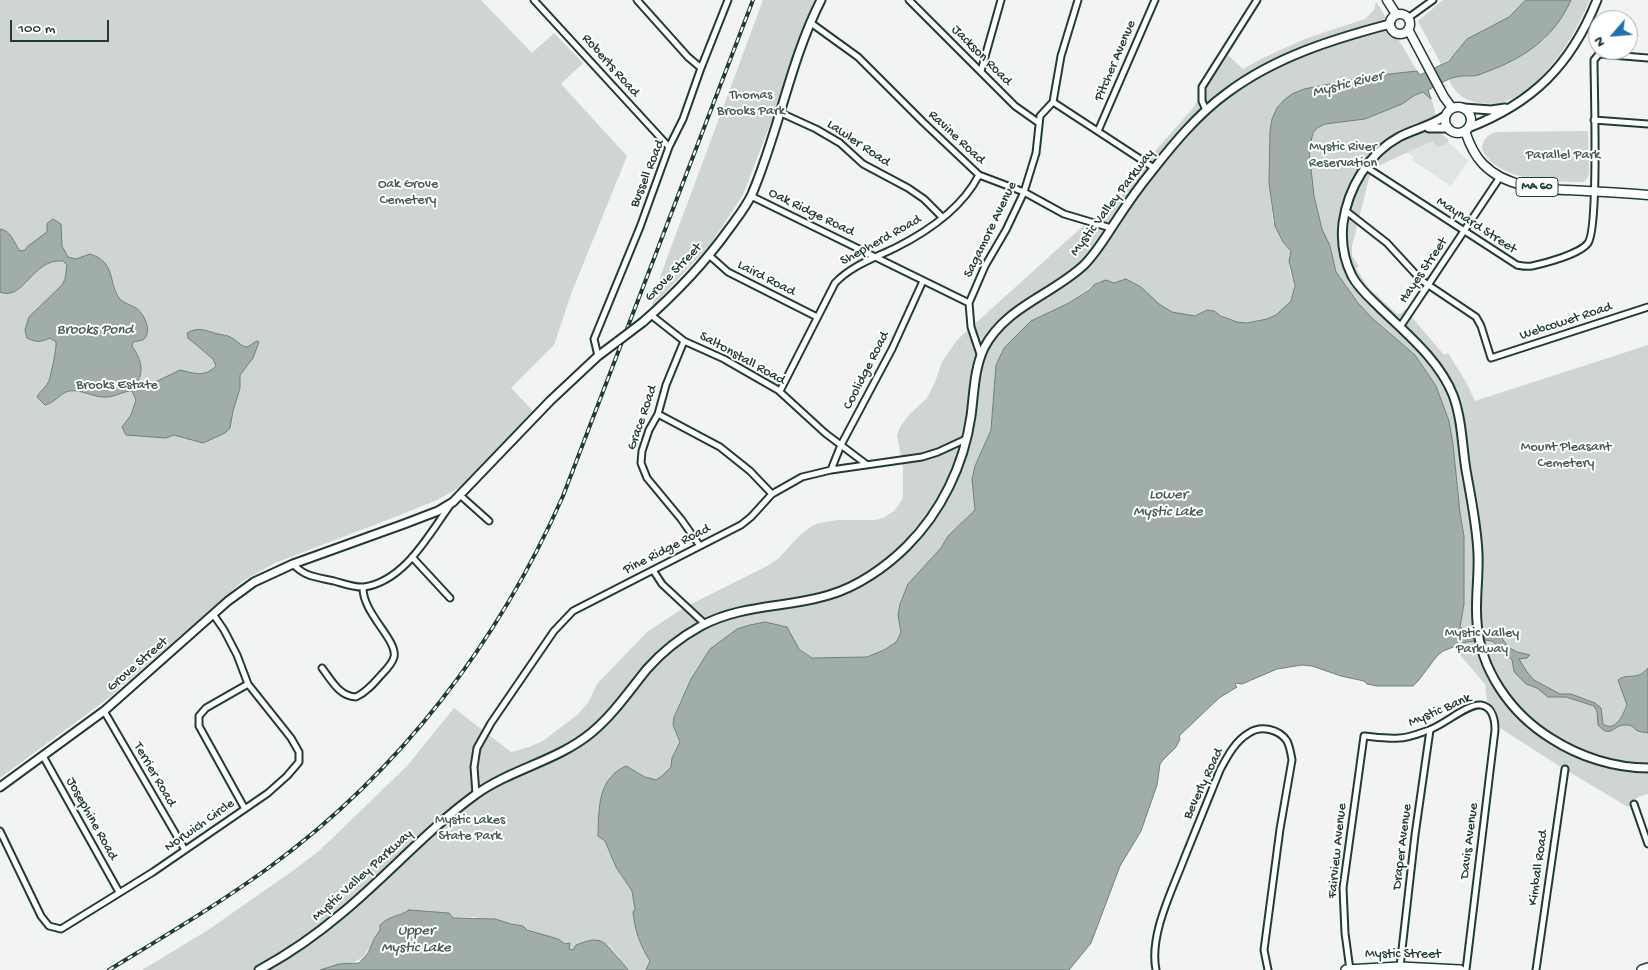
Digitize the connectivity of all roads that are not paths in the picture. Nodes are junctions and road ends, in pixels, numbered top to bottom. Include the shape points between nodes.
1 (534, 0) edge
2 (636, 0) edge
3 (728, 0) edge
4 (821, 0) edge
5 (909, 0) edge
6 (1001, 0) edge
7 (1078, 0) edge
8 (1155, 0) edge
9 (1256, 0) edge
10 (1387, 0) edge
11 (1433, 0) edge
12 (1596, 0) edge
13 (1396, 14) junction
14 (1408, 18) junction
15 (811, 23) junction
16 (1390, 24) junction
17 (1409, 31) junction
18 (1648, 58) edge
19 (701, 68) junction
20 (981, 71) junction
21 (1053, 102) junction
22 (1510, 107) junction
23 (1452, 108) junction
24 (1464, 108) junction
25 (1206, 110) junction
26 (781, 113) junction
27 (1445, 116) junction
28 (1594, 120) junction
29 (1039, 123) junction
30 (1648, 124) edge
31 (1448, 128) junction
32 (1421, 129) junction
33 (1466, 130) junction
34 (1098, 131) junction
35 (669, 147) junction
36 (1366, 167) junction
37 (1154, 168) junction
38 (979, 175) junction
39 (1500, 177) junction
40 (1024, 192) junction
41 (1594, 192) junction
42 (1648, 195) edge
43 (751, 196) junction
44 (1346, 211) junction
45 (942, 217) junction
46 (1111, 228) junction
47 (1464, 231) junction
48 (710, 256) junction
49 (875, 257) junction
50 (923, 282) junction
51 (1428, 285) junction
52 (969, 304) junction
53 (1648, 307) edge
54 (651, 315) junction
55 (817, 317) junction
56 (1400, 327) junction
57 (684, 341) junction
58 (598, 356) junction
59 (981, 357) junction
60 (780, 391) junction
61 (658, 414) junction
62 (966, 440) junction
63 (841, 445) junction
64 (866, 464) junction
65 (831, 470) junction
66 (772, 494) junction
67 (461, 496) junction
68 (453, 502) junction
69 (489, 521) dead end
70 (700, 546) junction
71 (412, 557) junction
72 (292, 564) junction
73 (652, 570) junction
74 (363, 587) junction
75 (450, 598) dead end
76 (213, 614) junction
77 (705, 624) junction
78 (322, 668) dead end
79 (248, 684) junction
80 (104, 711) junction
81 (1492, 714) joint
82 (1430, 730) junction
83 (1364, 736) joint
84 (43, 756) junction
85 (1648, 768) edge
86 (1565, 769) dead end
87 (0, 787) edge
88 (476, 794) junction
89 (1634, 804) dead end
90 (245, 809) junction
91 (0, 831) edge
92 (1646, 833) edge
93 (1648, 844) edge
94 (185, 850) junction
95 (119, 892) junction
96 (1400, 967) junction
97 (1648, 968) edge
98 (259, 970) edge
99 (1156, 970) edge
100 (1268, 970) edge
101 (1349, 970) edge
102 (1460, 970) edge
103 (1466, 970) edge
104 (1536, 970) edge
105 (1642, 970) edge

1 - 35 street, Roberts Road
2 - 19 street
3 - 19 street, Bussell Road
4 - 15 main road, Grove Street
5 - 20 street, Jackson Road
6 - 20 street
7 - 21 street, Sagamore Avenue via 1061,56
8 - 34 street, Pitcher Avenue
9 - 25 street via 1202,87
10 - 13 main road
11 - 14 street
12 - 22 main road via 1583,30 1562,63 1539,87
13 - 14 main road
13 - 16 main road via 1390,19
14 - 17 main road via 1411,24
15 - 26 main road, Grove Street
15 - 38 street, Ravine Road via 858,57
16 - 17 main road via 1398,33
16 - 25 main road, Mystic Valley Parkway via 1284,59 1237,85
17 - 23 main road
18 - 28 street via 1599,54 1594,60
19 - 35 street, Bussell Road via 683,120
20 - 29 street, Jackson Road via 1015,106
21 - 29 street, Sagamore Avenue via 1040,116
21 - 34 street
22 - 24 main road via 1491,110
22 - 33 main road
23 - 24 main road
23 - 27 main road
24 - 33 main road, MA 60 via 1470,117
25 - 37 main road, Mystic Valley Parkway
26 - 43 main road, Grove Street
26 - 45 street, Lawler Road via 840,143 863,164 908,188
27 - 31 main road
27 - 32 main road
28 - 30 street
28 - 41 street
29 - 40 street, Sagamore Avenue via 1036,153
31 - 32 main road
31 - 33 main road via 1457,133
32 - 36 main road via 1388,144
33 - 39 main road, MA 60 via 1475,154
34 - 37 street
35 - 58 street, Bussell Road via 594,339
36 - 44 main road via 1353,189
36 - 47 street, Maynard Street
37 - 46 main road, Mystic Valley Parkway
38 - 40 street, Ravine Road
38 - 45 street, Shepherd Road via 964,197
39 - 41 main road, MA 60 via 1530,186
39 - 47 street, Hayes Street
40 - 46 street, Ravine Road via 1064,214
40 - 52 street, Sagamore Avenue
41 - 42 main road, MA 60
41 - 47 street, Maynard Street via 1589,242 1574,252 1532,266 1516,265
43 - 48 main road, Grove Street
43 - 49 street, Oak Ridge Road
44 - 51 street via 1388,243 1415,275
44 - 56 main road via 1343,241 1349,269 1361,289
45 - 49 street, Shepherd Road via 922,233
46 - 59 main road, Mystic Valley Parkway via 1080,268 1003,323 990,338
47 - 51 street, Hayes Street
48 - 54 main road, Grove Street
48 - 55 street, Laird Road via 728,272
49 - 50 street, Oak Ridge Road
49 - 55 street, Shepherd Road via 835,283
50 - 52 street, Oak Ridge Road
50 - 63 street, Coolidge Road
51 - 53 street, Webcowet Road via 1476,317 1491,358
51 - 56 street, Hayes Street
52 - 59 street, Sagamore Avenue via 971,327
54 - 57 street, Saltonstall Road
54 - 58 main road, Grove Street, bridge
55 - 60 street, Shepherd Road
56 - 85 main road via 1441,374 1460,418 1477,539 1477,628 1488,667 1524,718 1544,735 1594,759 1631,768
57 - 60 street, Saltonstall Road via 724,359
57 - 61 street, Grace Road
58 - 67 main road, Grove Street via 505,446
59 - 62 main road, Mystic Valley Parkway
60 - 63 street, Saltonstall Road
61 - 66 street via 720,447
61 - 70 street, Grace Road via 649,430 641,463 647,478
62 - 64 street, Pine Ridge Road via 922,457
62 - 77 main road, Mystic Valley Parkway via 954,476 932,515 907,546 871,575 830,595 748,609
63 - 64 street, Saltonstall Road
63 - 65 street, Coolidge Road
64 - 65 street, Pine Ridge Road
65 - 66 street, Pine Ridge Road via 802,477
66 - 70 street, Pine Ridge Road via 741,525
67 - 68 main road, Grove Street
67 - 69 street
68 - 71 street, Grove Street
68 - 72 main road, Grove Street via 438,511
70 - 73 street, Pine Ridge Road
71 - 74 street, Grove Street via 384,580
71 - 75 street
72 - 74 street via 302,574
72 - 76 main road, Grove Street via 254,582
73 - 77 street via 662,584
73 - 88 street, Pine Ridge Road via 573,611 554,631 477,748 474,767
74 - 78 street via 366,605 392,646 394,657 391,664 374,684 356,697 345,696
76 - 79 street, Norwich Circle via 237,655
76 - 80 main road, Grove Street
77 - 88 main road, Mystic Valley Parkway via 661,655 590,734 566,750 512,773
79 - 90 street via 206,708 199,716 199,726
79 - 90 street, Norwich Circle via 290,738 299,752 299,762 268,794
80 - 84 main road, Grove Street
80 - 94 street, Terrier Road
81 - 82 street, Mystic Bank via 1483,706 1474,706
81 - 103 street, Davis Avenue via 1495,730
82 - 83 street, Mystic Bank via 1400,738
82 - 96 street, Draper Avenue
83 - 101 street, Fairview Avenue via 1343,888
84 - 87 main road, Grove Street
84 - 95 street, Josephine Road
86 - 104 street, Kimball Road
88 - 98 main road, Mystic Valley Parkway via 342,914 301,945
89 - 92 street
90 - 94 street, Norwich Circle
91 - 95 street, Norwich Circle via 41,916 49,926 61,929
92 - 93 street
94 - 95 street, Norwich Circle
96 - 101 highway, Mystic Street
96 - 102 highway, Mystic Street
97 - 105 highway
99 - 100 street, Beverly Road via 1156,943 1162,917 1220,770 1232,749 1249,732 1270,729 1286,741 1292,760 1264,950

